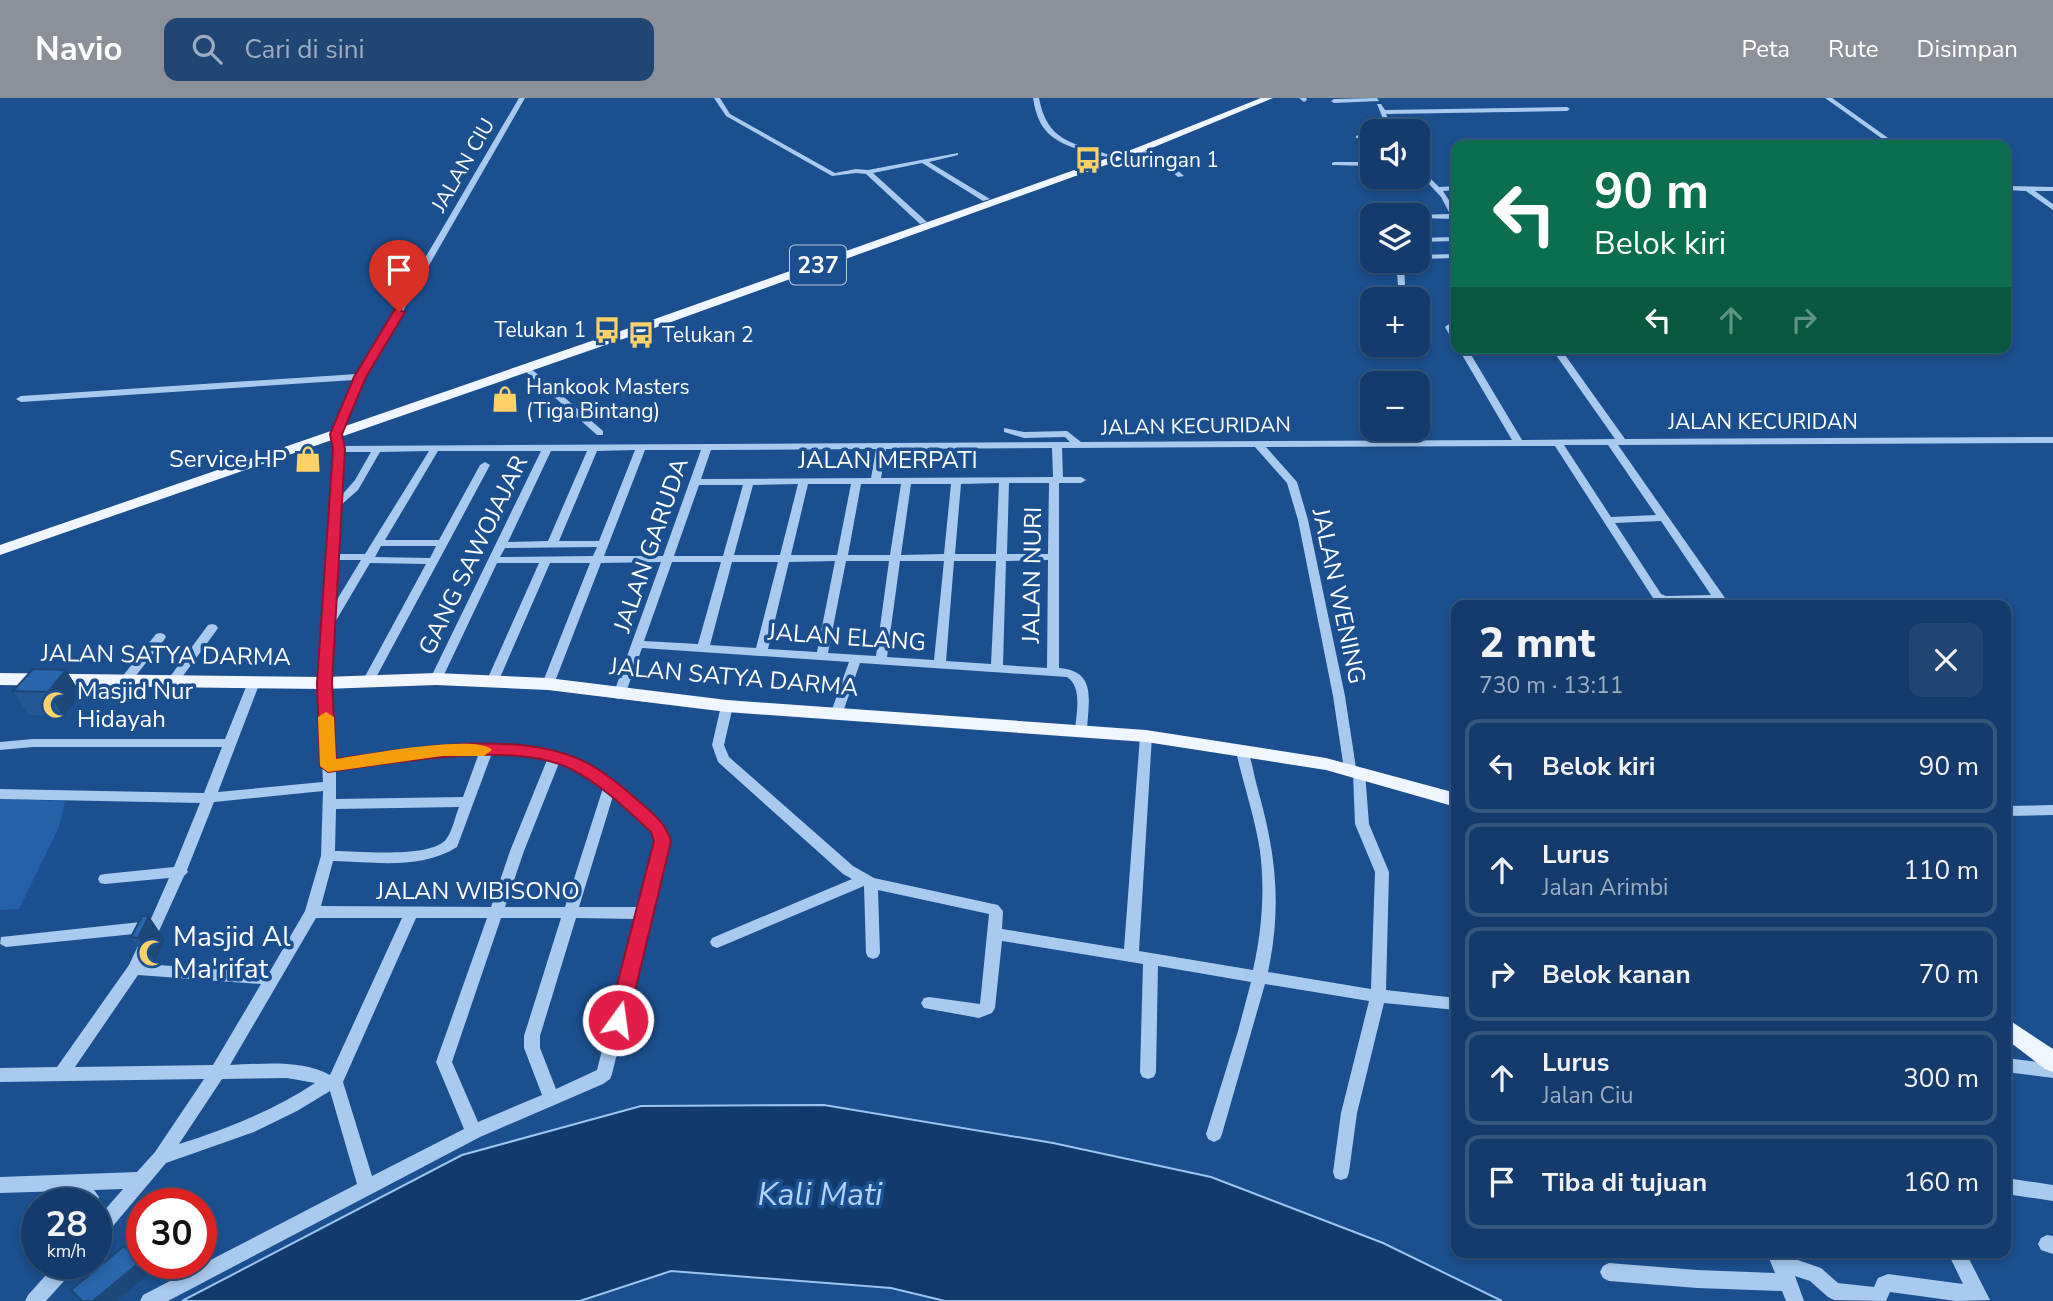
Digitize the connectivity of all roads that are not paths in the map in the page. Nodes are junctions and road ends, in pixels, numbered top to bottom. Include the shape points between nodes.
1 (522, 98) edge
2 (718, 98) edge
3 (1036, 98) edge
4 (1254, 98) edge
5 (1269, 98) edge
6 (1828, 98) edge
7 (1377, 99) edge
8 (1334, 101) dead end
9 (1567, 108) dead end
10 (1382, 112) junction
11 (1385, 119) edge
12 (1357, 137) dead end
13 (1360, 137) edge
14 (1888, 140) edge
15 (1139, 150) junction
16 (956, 154) dead end
17 (1108, 156) junction
18 (925, 162) junction
19 (1334, 164) dead end
20 (1360, 164) edge
21 (1083, 168) junction
22 (868, 172) junction
23 (1060, 176) junction
24 (1180, 176) dead end
25 (1430, 181) edge
26 (1451, 188) edge
27 (2011, 188) edge
28 (1438, 189) junction
29 (2028, 189) junction
30 (2053, 189) edge
31 (986, 199) junction
32 (1451, 208) edge
33 (2053, 208) edge
34 (1430, 216) edge
35 (1451, 216) edge
36 (923, 222) junction
37 (1451, 239) edge
38 (1430, 240) edge
39 (1451, 256) edge
40 (1430, 257) edge
41 (1402, 273) edge
42 (1402, 285) dead end
43 (638, 326) junction
44 (1448, 327) dead end
45 (1451, 332) edge
46 (571, 350) junction
47 (1466, 354) edge
48 (1559, 354) edge
49 (528, 369) junction
50 (360, 377) junction
51 (21, 399) dead end
52 (1007, 430) dead end
53 (600, 433) dead end
54 (338, 435) junction
55 (2053, 440) edge
56 (1617, 442) junction
57 (1519, 443) junction
58 (1558, 443) junction
59 (1258, 444) junction
60 (1057, 446) junction
61 (1079, 446) junction
62 (881, 447) junction
63 (593, 448) junction
64 (641, 448) junction
65 (707, 448) junction
66 (377, 449) junction
67 (435, 449) junction
68 (547, 449) junction
69 (485, 465) dead end
70 (1004, 480) junction
71 (1056, 480) junction
72 (1081, 480) dead end
73 (856, 481) junction
74 (876, 481) junction
75 (906, 481) junction
76 (956, 481) junction
77 (695, 482) junction
78 (749, 482) junction
79 (804, 482) junction
80 (335, 504) junction
81 (1664, 518) junction
82 (1608, 520) junction
83 (0, 541) edge
84 (379, 543) junction
85 (444, 543) junction
86 (552, 544) junction
87 (604, 544) junction
88 (501, 545) junction
89 (0, 550) edge
90 (331, 557) junction
91 (949, 557) junction
92 (1001, 557) junction
93 (1054, 557) junction
94 (785, 558) junction
95 (842, 558) junction
96 (895, 558) junction
97 (369, 559) junction
98 (598, 559) junction
99 (668, 559) junction
100 (728, 559) junction
101 (494, 560) junction
102 (546, 560) junction
103 (434, 561) junction
104 (328, 623) junction
105 (212, 628) dead end
106 (160, 637) dead end
107 (638, 644) junction
108 (704, 648) junction
109 (761, 652) junction
110 (822, 656) junction
111 (856, 658) junction
112 (881, 660) junction
113 (940, 664) junction
114 (997, 668) junction
115 (1053, 671) junction
116 (0, 679) edge
117 (436, 679) junction
118 (126, 680) junction
119 (493, 680) junction
120 (173, 681) junction
121 (254, 682) junction
122 (368, 682) junction
123 (324, 683) junction
124 (548, 684) junction
125 (619, 695) junction
126 (727, 706) junction
127 (837, 712) junction
128 (1081, 731) junction
129 (1146, 736) junction
130 (229, 743) junction
131 (0, 746) edge
132 (488, 750) junction
133 (1242, 751) junction
134 (555, 757) junction
135 (328, 766) junction
136 (1355, 771) junction
137 (330, 786) junction
138 (610, 786) junction
139 (0, 794) edge
140 (207, 798) junction
141 (1451, 799) edge
142 (467, 802) junction
143 (329, 804) junction
144 (2053, 810) edge
145 (2011, 811) edge
146 (328, 856) junction
147 (181, 872) junction
148 (106, 879) dead end
149 (867, 882) junction
150 (312, 912) junction
151 (571, 913) junction
152 (645, 913) junction
153 (411, 914) junction
154 (495, 914) junction
155 (156, 927) junction
156 (995, 934) junction
157 (6, 941) dead end
158 (717, 942) dead end
159 (873, 953) dead end
160 (1131, 955) junction
161 (1151, 958) junction
162 (134, 969) junction
163 (1260, 977) junction
164 (273, 979) junction
165 (1378, 996) junction
166 (929, 1003) dead end
167 (1451, 1003) edge
168 (2011, 1031) edge
169 (2011, 1065) edge
170 (2053, 1068) edge
171 (219, 1070) junction
172 (1148, 1072) dead end
173 (62, 1073) junction
174 (0, 1075) edge
175 (332, 1083) junction
176 (551, 1098) junction
177 (474, 1132) junction
178 (1214, 1134) dead end
179 (161, 1157) junction
180 (1341, 1172) dead end
181 (143, 1180) junction
182 (60, 1182) junction
183 (0, 1185) edge
184 (366, 1186) junction
185 (2011, 1187) edge
186 (78, 1188) edge
187 (2053, 1193) edge
188 (112, 1215) edge
189 (1778, 1258) edge
190 (1960, 1258) edge
191 (1609, 1272) dead end
192 (54, 1279) edge
193 (1788, 1282) junction
194 (1980, 1298) edge
195 (34, 1301) edge
196 (149, 1301) edge
197 (1795, 1301) edge

1 - 50 street, JALAN CIU
2 - 22 street via 728,115 834,175
3 - 17 street via 1038,115 1048,133
4 - 17 main road, 237
5 - 15 main road, 237
6 - 14 street
7 - 8 street
7 - 10 street
9 - 10 street
10 - 11 street
12 - 13 street
15 - 21 main road, 237
15 - 24 street
16 - 18 street
17 - 21 main road, 237
18 - 22 street
18 - 31 street
19 - 20 street
21 - 23 main road, 237
22 - 36 street
23 - 31 main road, 237
23 - 43 main road, 237
25 - 28 street
26 - 28 street
27 - 29 street
28 - 32 street
29 - 30 street
29 - 33 street
31 - 36 main road, 237
34 - 35 street
36 - 43 main road, 237
37 - 38 street
39 - 40 street
41 - 42 street
43 - 46 main road, 237
44 - 45 street
46 - 49 main road, 237
46 - 54 main road, 237
47 - 57 street
48 - 56 street
49 - 53 street
49 - 54 main road, 237
50 - 51 street
50 - 54 street, JALAN CIU
52 - 61 street via 1024,435 1067,434
54 - 66 street, JALAN KECURIDAN
54 - 80 street
54 - 83 main road, 237
54 - 89 main road, 237
55 - 56 street, JALAN KECURIDAN
56 - 58 street, JALAN KECURIDAN
56 - 81 street
57 - 58 street, JALAN KECURIDAN
57 - 59 street, JALAN KECURIDAN
58 - 82 street
59 - 61 street, JALAN KECURIDAN
59 - 136 street, JALAN WENING via 1292,482
60 - 61 street, JALAN KECURIDAN
60 - 62 street, JALAN KECURIDAN
60 - 71 street, JALAN NURI
62 - 65 street, JALAN KECURIDAN
62 - 74 street
63 - 64 street, JALAN KECURIDAN
63 - 68 street, JALAN KECURIDAN
63 - 86 street
64 - 65 street, JALAN KECURIDAN
64 - 87 street
65 - 77 street, JALAN GARUDA
66 - 67 street, JALAN KECURIDAN
66 - 80 street via 352,489
67 - 68 street, JALAN KECURIDAN
67 - 84 street
68 - 88 street, GANG SAWOJAJAR
69 - 85 street
70 - 71 street, JALAN MERPATI
70 - 76 street, JALAN MERPATI
70 - 92 street
71 - 72 street, JALAN MERPATI
71 - 93 street, JALAN NURI
73 - 74 street, JALAN MERPATI
73 - 79 street, JALAN MERPATI
73 - 95 street
74 - 75 street, JALAN MERPATI
75 - 76 street, JALAN MERPATI
75 - 96 street
76 - 91 street
77 - 78 street, JALAN MERPATI
77 - 99 street, JALAN GARUDA
78 - 79 street, JALAN MERPATI
78 - 100 street
79 - 94 street
80 - 90 street
81 - 82 street
81 - 82 street via 1719,596 1717,600 1664,600 1657,596
84 - 85 street
84 - 97 street
85 - 103 street
86 - 87 street
86 - 88 street
87 - 98 street
88 - 101 street, GANG SAWOJAJAR
90 - 97 street
90 - 104 street
91 - 92 street
91 - 96 street
91 - 113 street
92 - 93 street
92 - 114 street
93 - 115 street, JALAN NURI
94 - 95 street
94 - 100 street
94 - 109 street
95 - 96 street
95 - 110 street
96 - 112 street
97 - 103 street
97 - 104 street
98 - 99 street
98 - 102 street
98 - 124 street
99 - 100 street
99 - 107 street, JALAN GARUDA
100 - 108 street
101 - 102 street
101 - 117 street, GANG SAWOJAJAR
102 - 119 street
103 - 122 street
104 - 123 street
105 - 120 street
106 - 118 street
107 - 108 street, JALAN ELANG
107 - 125 street, JALAN GARUDA
108 - 109 street, JALAN ELANG
109 - 110 street, JALAN ELANG
110 - 111 street, JALAN ELANG
111 - 112 street, JALAN ELANG
111 - 127 street
112 - 113 street, JALAN ELANG
113 - 114 street, JALAN ELANG
114 - 115 street, JALAN ELANG
115 - 128 street via 1076,675 1081,682
116 - 118 main road, JALAN SATYA DARMA
117 - 119 main road, JALAN SATYA DARMA
117 - 122 main road, JALAN SATYA DARMA
118 - 120 main road, JALAN SATYA DARMA
119 - 124 main road, JALAN SATYA DARMA
120 - 121 main road, JALAN SATYA DARMA
121 - 123 main road, JALAN SATYA DARMA
121 - 130 street
122 - 123 main road, JALAN SATYA DARMA
123 - 135 street
124 - 125 main road, JALAN SATYA DARMA
125 - 126 main road, JALAN SATYA DARMA
126 - 127 main road, JALAN SATYA DARMA
126 - 149 street via 718,745 723,759
127 - 128 main road, JALAN SATYA DARMA
128 - 129 main road, JALAN SATYA DARMA
129 - 133 main road, JALAN SATYA DARMA
129 - 160 street
130 - 131 street
130 - 140 street
132 - 134 street
132 - 135 street via 442,750
132 - 142 street
133 - 136 main road, JALAN SATYA DARMA
133 - 163 street via 1267,854 1269,918
134 - 138 street
134 - 154 street
135 - 137 street
136 - 141 main road, JALAN SATYA DARMA
136 - 165 street, JALAN WENING via 1362,824 1382,872
137 - 140 street
137 - 143 street
138 - 151 street
138 - 152 street via 662,834
139 - 140 street
140 - 147 street
142 - 143 street
142 - 146 street via 445,850 407,856
143 - 146 street
144 - 145 street
146 - 150 street
147 - 148 street
147 - 155 street
149 - 156 street via 993,909
149 - 158 street
149 - 159 street
150 - 153 street, JALAN WIBISONO
150 - 164 street
151 - 152 street, JALAN WIBISONO
151 - 154 street, JALAN WIBISONO
151 - 176 street via 531,1043
152 - 176 street via 604,1074
153 - 154 street, JALAN WIBISONO
153 - 175 street
154 - 177 street via 444,1062
155 - 157 street
155 - 162 street
156 - 160 street
156 - 166 street via 987,1008 979,1012
160 - 161 street
161 - 163 street
161 - 172 street
162 - 164 street
162 - 173 street
163 - 165 street
163 - 178 street
164 - 171 street
165 - 167 street
165 - 180 street, JALAN WENING via 1349,1113
168 - 170 main road
169 - 170 street
171 - 173 street
171 - 175 street via 303,1072
171 - 179 street
173 - 174 street
175 - 179 street via 198,1147
175 - 184 street
176 - 177 street
177 - 184 street
179 - 181 street
181 - 182 street
181 - 188 street
182 - 183 street
182 - 186 street
184 - 196 street
185 - 187 street
189 - 193 street
189 - 194 street via 1815,1274 1834,1291 1880,1297 1888,1283
190 - 194 street
191 - 193 street
192 - 195 street
193 - 197 street

